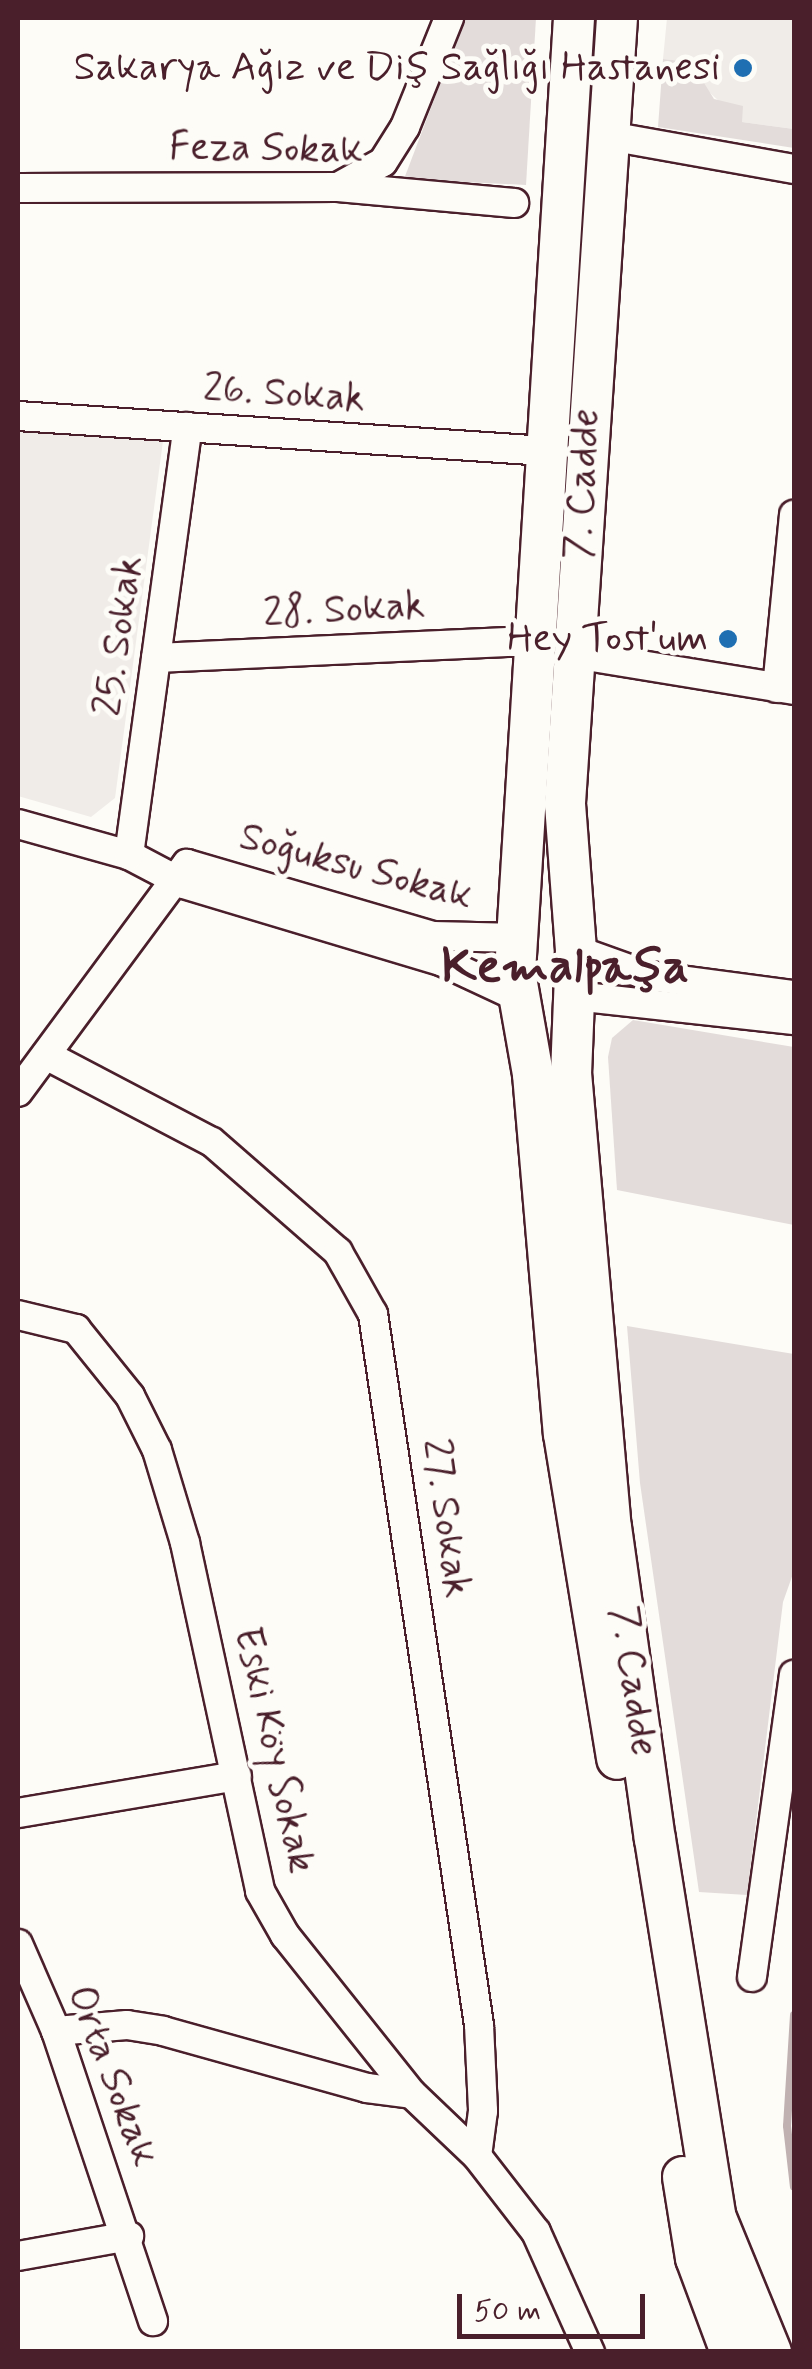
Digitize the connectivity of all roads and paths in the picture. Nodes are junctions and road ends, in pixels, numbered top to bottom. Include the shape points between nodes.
1 (449, 18) edge
2 (574, 18) edge
3 (617, 18) edge
4 (609, 136) junction
5 (794, 168) edge
6 (338, 187) junction
7 (18, 188) edge
8 (514, 203) dead end
9 (18, 416) edge
10 (188, 428) junction
11 (546, 451) junction
12 (794, 515) edge
13 (535, 634) junction
14 (574, 654) junction
15 (156, 658) junction
16 (786, 689) edge
17 (18, 824) edge
18 (129, 855) junction
19 (183, 878) junction
20 (520, 938) junction
21 (576, 950) junction
22 (794, 995) edge
23 (574, 996) junction
24 (520, 998) junction
25 (794, 1020) edge
26 (46, 1054) junction
27 (18, 1092) edge
28 (18, 1315) edge
29 (794, 1674) edge
30 (237, 1776) junction
31 (18, 1813) edge
32 (18, 1944) edge
33 (752, 1977) dead end
34 (56, 2031) junction
35 (412, 2094) junction
36 (477, 2156) junction
37 (129, 2236) junction
38 (18, 2256) edge
39 (153, 2320) dead end
40 (590, 2352) edge
41 (730, 2352) edge
42 (772, 2352) edge

1 - 6 street via 405,127 383,162
2 - 11 main road, 7. Cadde
3 - 4 main road, 7. Cadde
4 - 5 street
4 - 14 main road, 7. Cadde
6 - 7 street, Feza Sokak
6 - 8 street, Feza Sokak
9 - 10 street, 26. Sokak
10 - 11 street, 26. Sokak
10 - 15 street, 25. Sokak
11 - 13 main road, 7. Cadde
12 - 16 street
13 - 15 street, 28. Sokak via 512,642
13 - 20 main road, 7. Cadde
14 - 16 street
14 - 21 main road, 7. Cadde via 565,804
15 - 18 street, 25. Sokak
17 - 18 street, Soğuksu Sokak
18 - 19 street, Soğuksu Sokak
19 - 20 street, Soğuksu Sokak via 187,864 433,936
19 - 24 street, Soğuksu Sokak via 184,884 441,961
19 - 26 street
20 - 21 main road via 538,936
20 - 24 main road, 7. Cadde
21 - 22 street via 649,976
21 - 23 main road, 7. Cadde
23 - 24 main road
23 - 25 street
23 - 42 main road, 7. Cadde via 570,1073 594,1370 655,1839 716,2218
24 - 41 main road, 7. Cadde via 533,1074 564,1434 696,2258
26 - 27 street
26 - 36 street, 27. Sokak via 212,1142 338,1252 373,1314 479,2024 483,2111
28 - 30 street, Eski Köy Sokak via 76,1329 130,1396 158,1450
29 - 33 street
30 - 31 street
30 - 35 street, Eski Köy Sokak via 260,1891 284,1935
32 - 34 street, Orta Sokak
34 - 35 street via 126,2026 163,2032 367,2088
34 - 37 street, Orta Sokak
35 - 36 street, Eski Köy Sokak
36 - 40 street, Eski Köy Sokak via 536,2232
37 - 38 street
37 - 39 street, Orta Sokak

